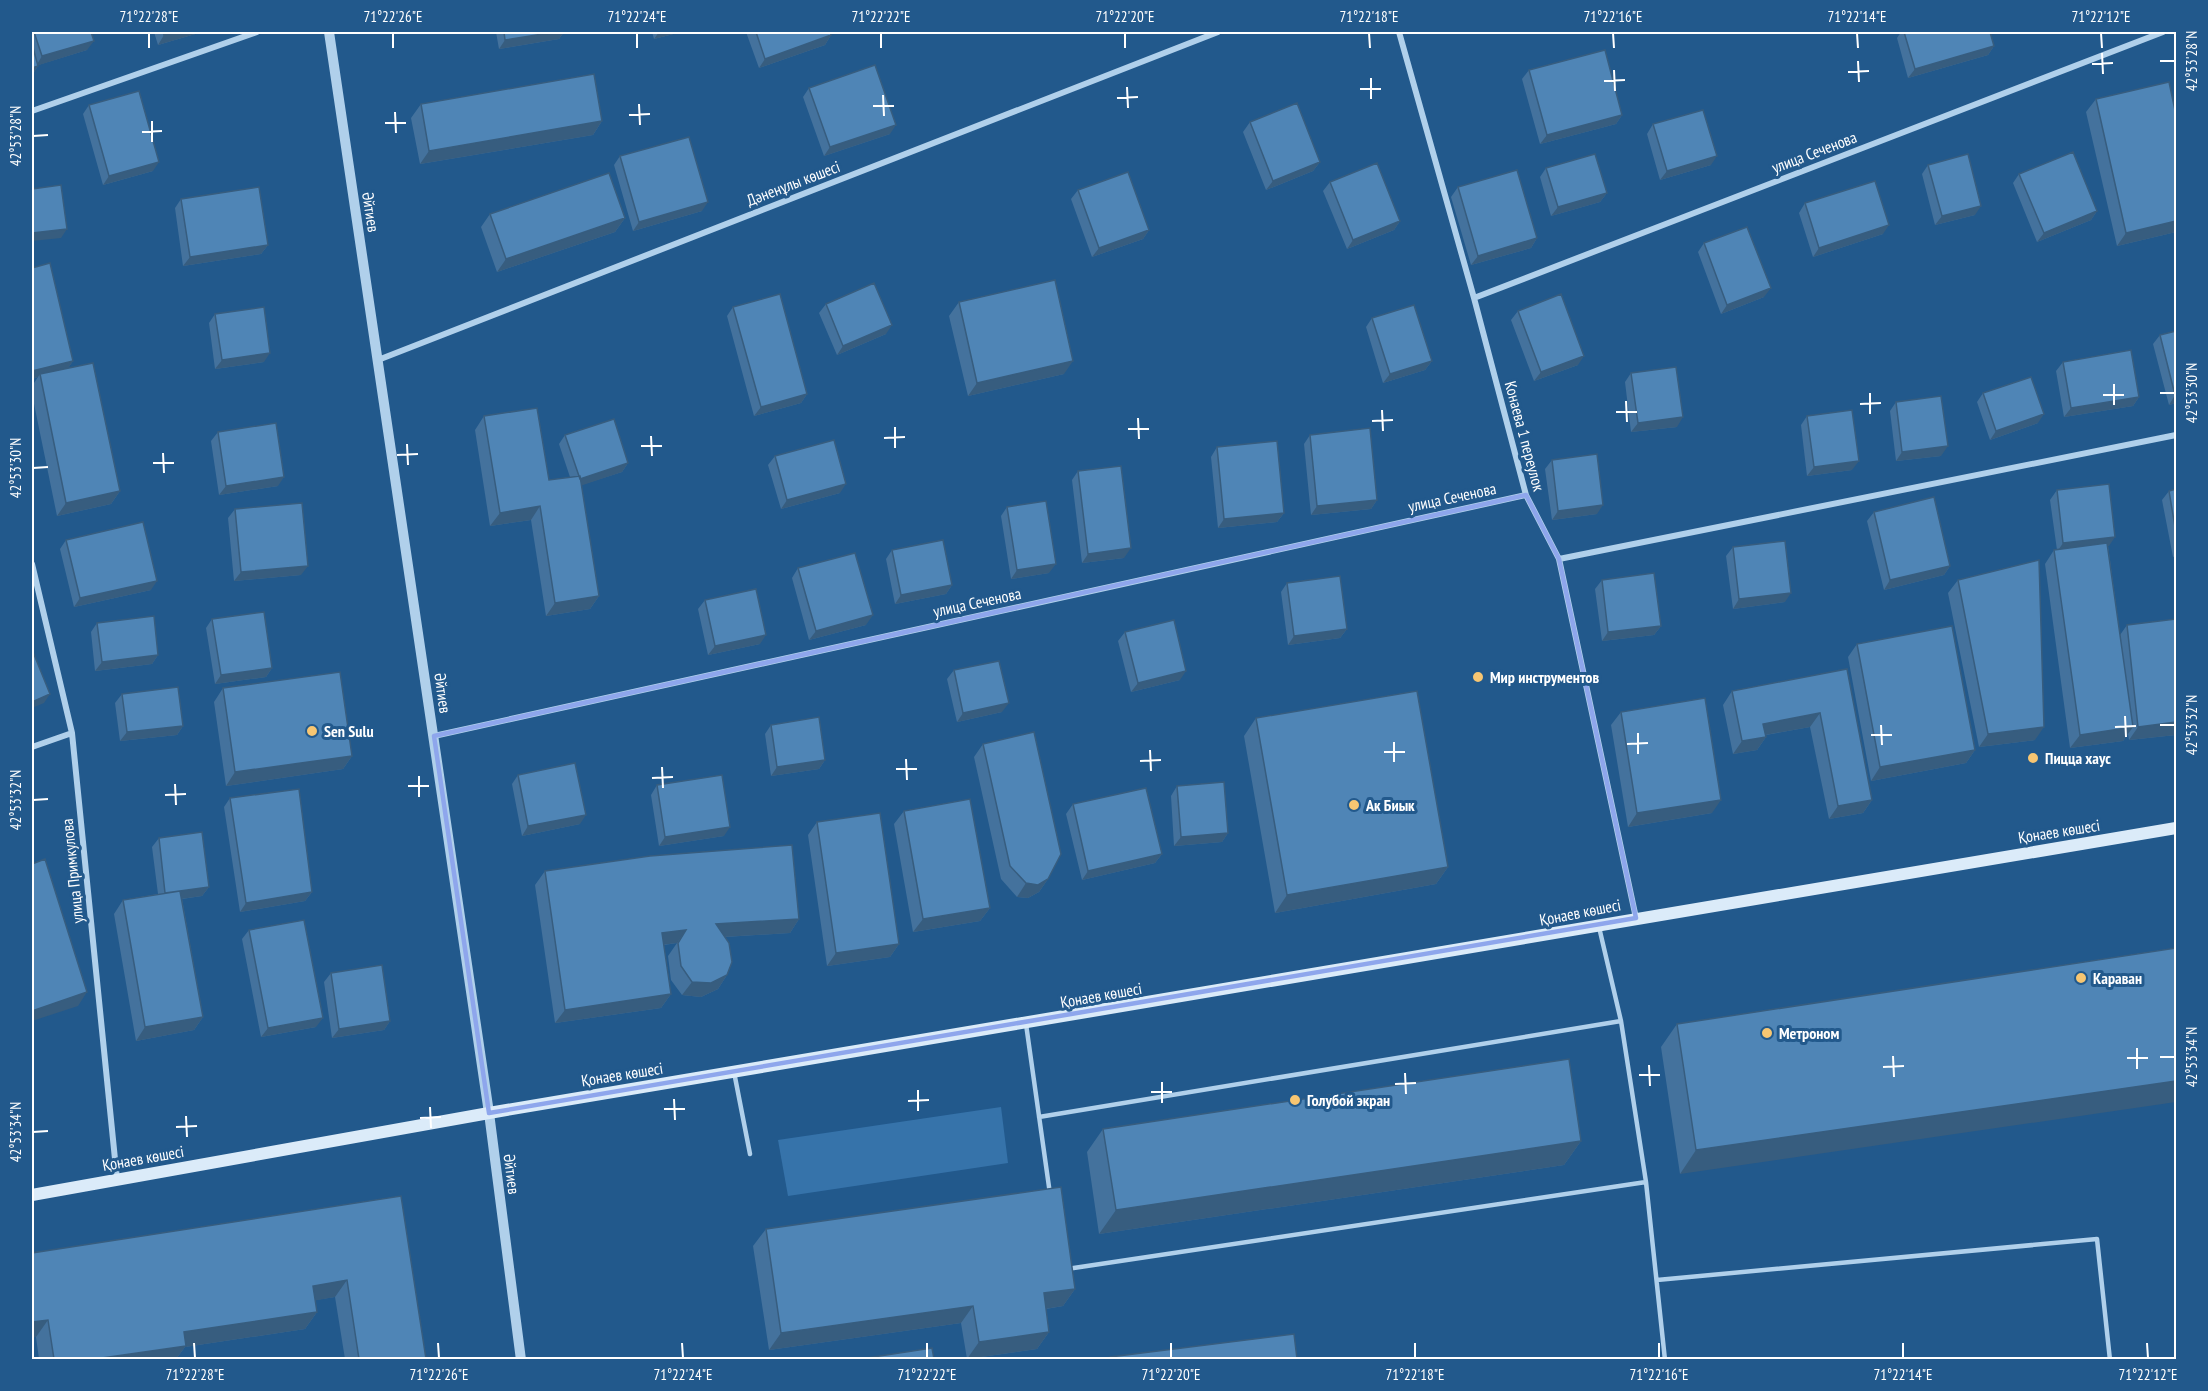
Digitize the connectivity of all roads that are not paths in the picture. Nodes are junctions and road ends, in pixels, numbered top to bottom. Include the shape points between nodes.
1 (257, 32) edge
2 (328, 32) edge
3 (1218, 32) edge
4 (1399, 32) edge
5 (2163, 32) edge
6 (32, 111) edge
7 (1474, 298) junction
8 (378, 360) junction
9 (2176, 435) edge
10 (1526, 495) junction
11 (1559, 559) junction
12 (32, 564) edge
13 (72, 733) junction
14 (434, 736) junction
15 (32, 747) edge
16 (2176, 828) edge
17 (1636, 918) junction
18 (1599, 926) junction
19 (1621, 1021) junction
20 (1026, 1024) junction
21 (734, 1072) junction
22 (489, 1113) junction
23 (1039, 1117) junction
24 (750, 1154) dead end
25 (117, 1179) junction
26 (1646, 1182) junction
27 (32, 1195) edge
28 (1051, 1199) edge
29 (1061, 1270) edge
30 (1657, 1281) junction
31 (521, 1359) edge
32 (1665, 1359) edge
33 (2110, 1359) edge

1 - 6 street
2 - 8 street, Әйтиев
3 - 8 street, Дәненұлы көшесі
4 - 7 street, Конаева 1 переулок
5 - 7 street, улица Сеченова
7 - 10 street, Конаева 1 переулок
8 - 14 street, Әйтиев
9 - 11 street
10 - 11 street, Конаева 1 переулок
10 - 14 street, улица Сеченова
11 - 17 street, Конаева 1 переулок
12 - 13 street, улица Примкулова
13 - 15 street
13 - 25 street, улица Примкулова
14 - 22 street, Әйтиев
16 - 17 main road, Қонаев көшесі
17 - 18 main road, Қонаев көшесі
18 - 19 lane
18 - 20 main road, Қонаев көшесі
19 - 23 lane
19 - 26 lane
20 - 21 main road, Қонаев көшесі
20 - 23 lane
21 - 22 main road, Қонаев көшесі
21 - 24 lane
22 - 25 main road, Қонаев көшесі
22 - 31 street, Әйтиев
23 - 28 lane
25 - 27 main road, Қонаев көшесі
26 - 29 lane
26 - 30 lane
30 - 32 lane
30 - 33 lane via 2097,1239

